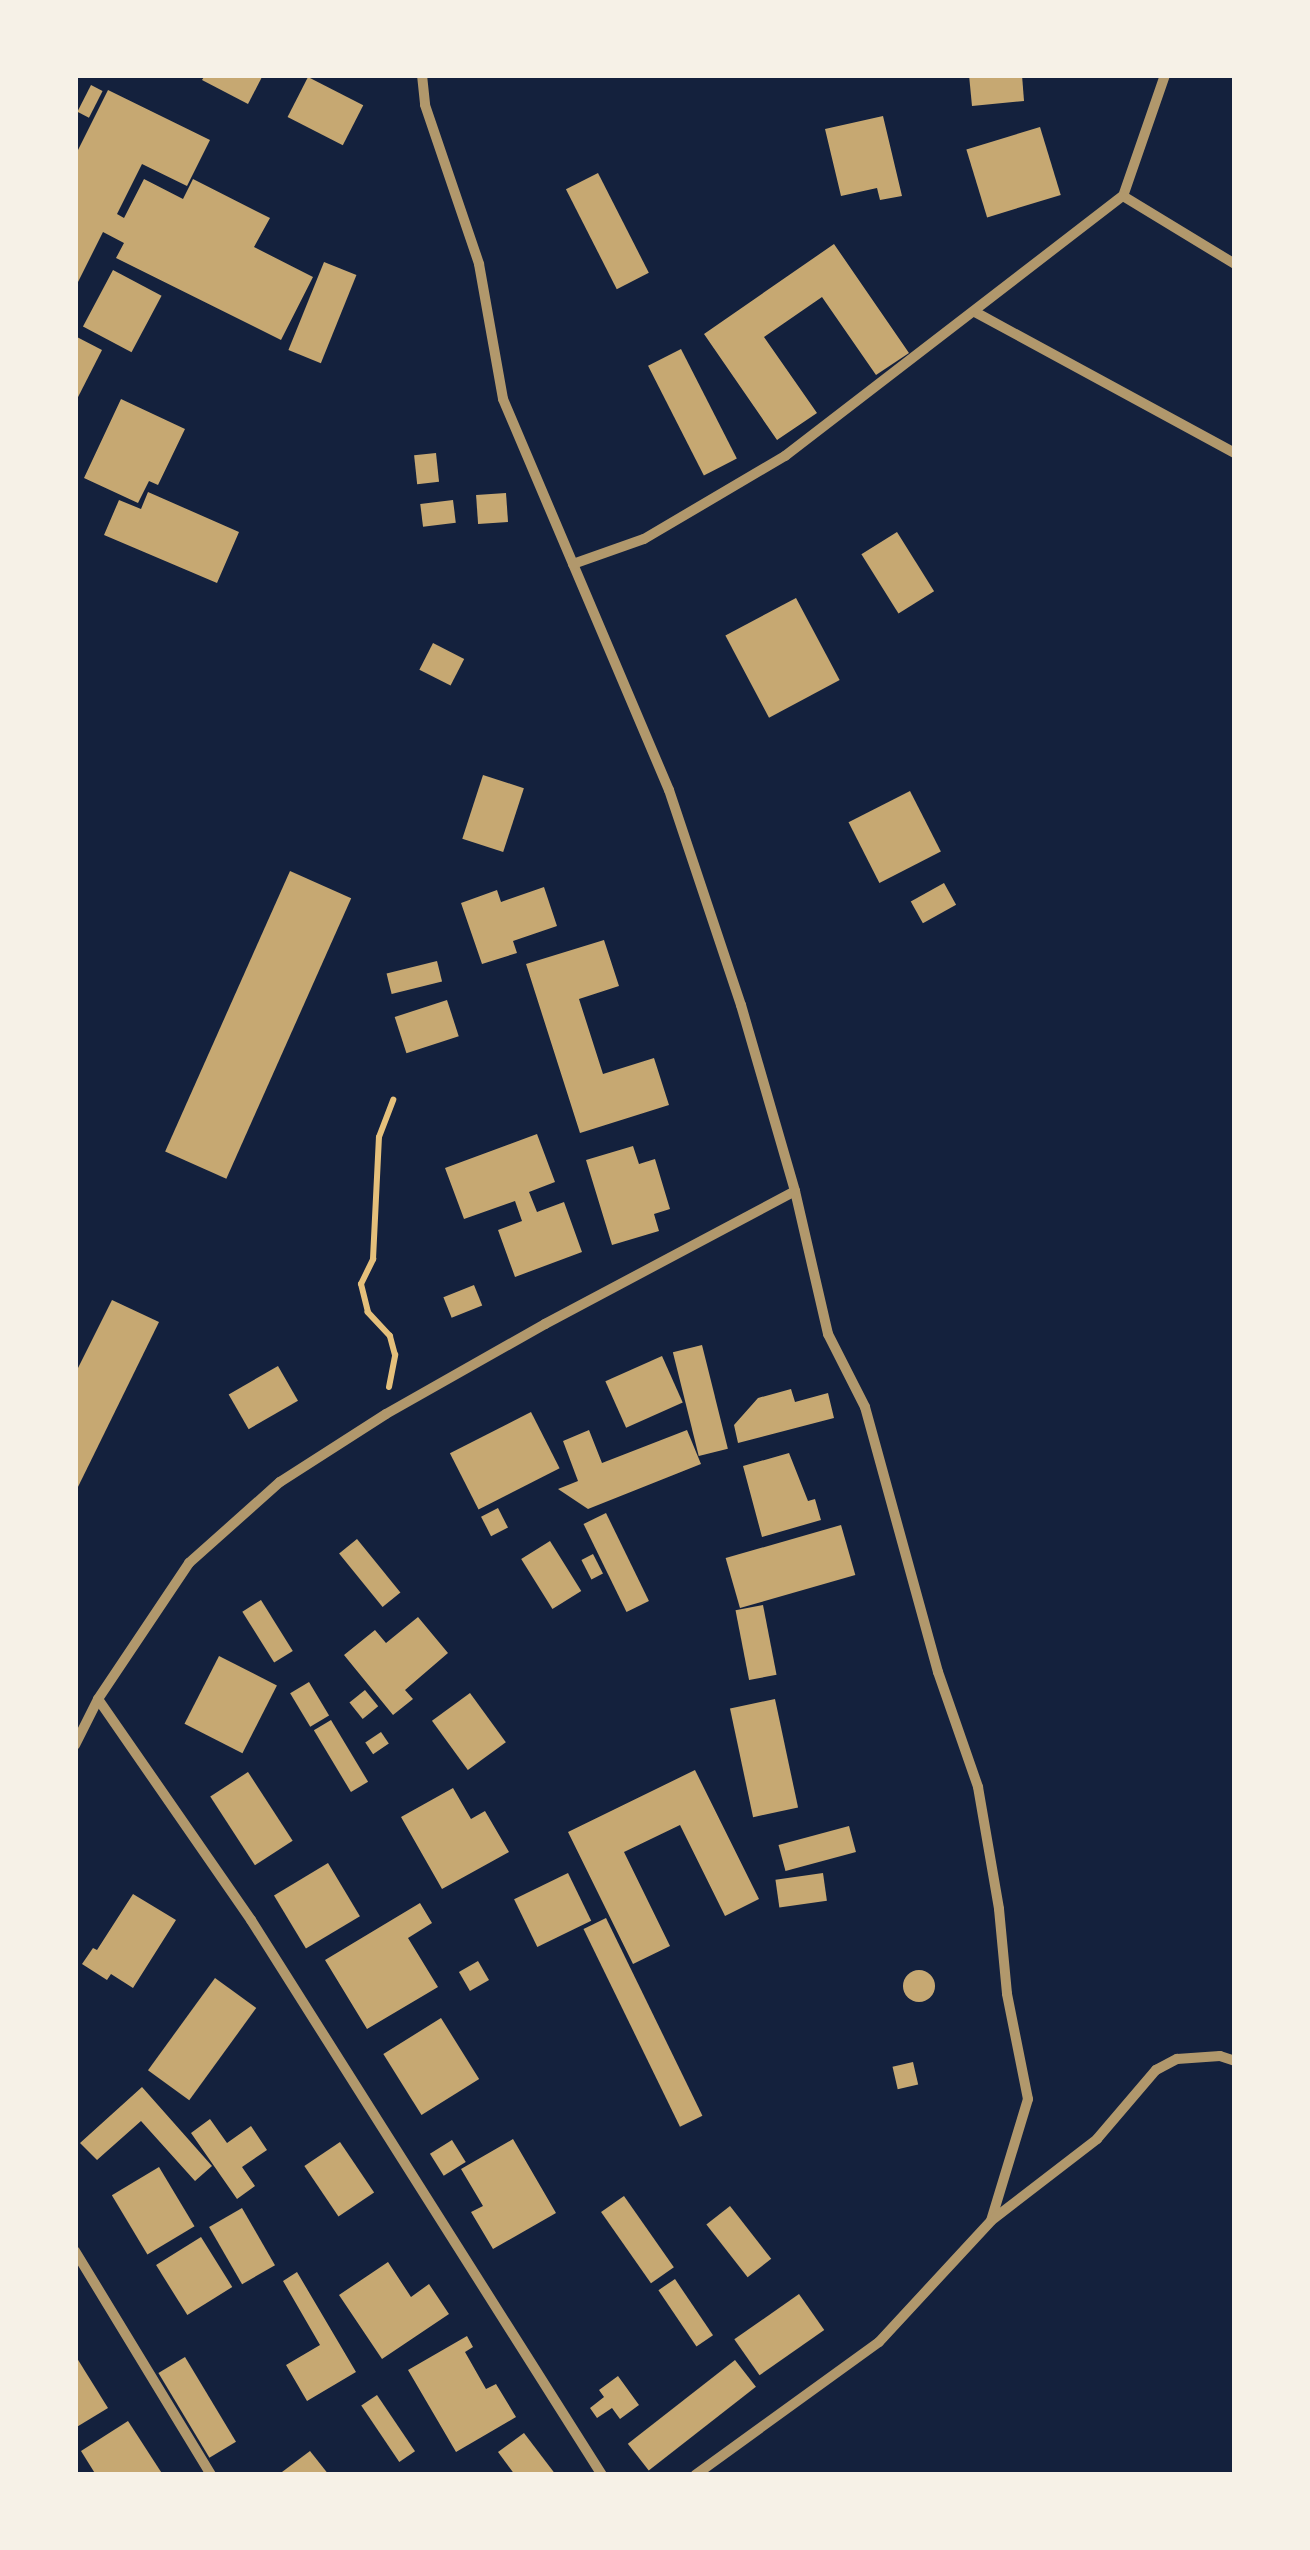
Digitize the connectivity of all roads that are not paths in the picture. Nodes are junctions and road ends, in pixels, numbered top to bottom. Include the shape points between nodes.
1 (422, 75) edge
2 (1164, 75) edge
3 (1123, 196) junction
4 (1235, 264) edge
5 (976, 312) junction
6 (1235, 453) edge
7 (573, 564) junction
8 (795, 1191) junction
9 (98, 1699) junction
10 (75, 1745) edge
11 (1235, 2060) edge
12 (992, 2221) junction
13 (75, 2251) edge
14 (211, 2475) edge
15 (602, 2475) edge
16 (695, 2475) edge

1 - 7 street via 425,105 479,264 503,400
2 - 3 street
3 - 4 street
3 - 5 street
5 - 6 street
5 - 7 street via 785,456 644,540
7 - 8 street via 669,790 742,1005
8 - 9 street via 386,1414 280,1482 189,1563
8 - 12 street via 828,1334 865,1407 938,1672 978,1787 1028,2099
9 - 10 street
9 - 15 street via 262,1936
11 - 12 street via 1177,2059 1156,2070 1097,2139
12 - 16 street via 879,2342
13 - 14 street

